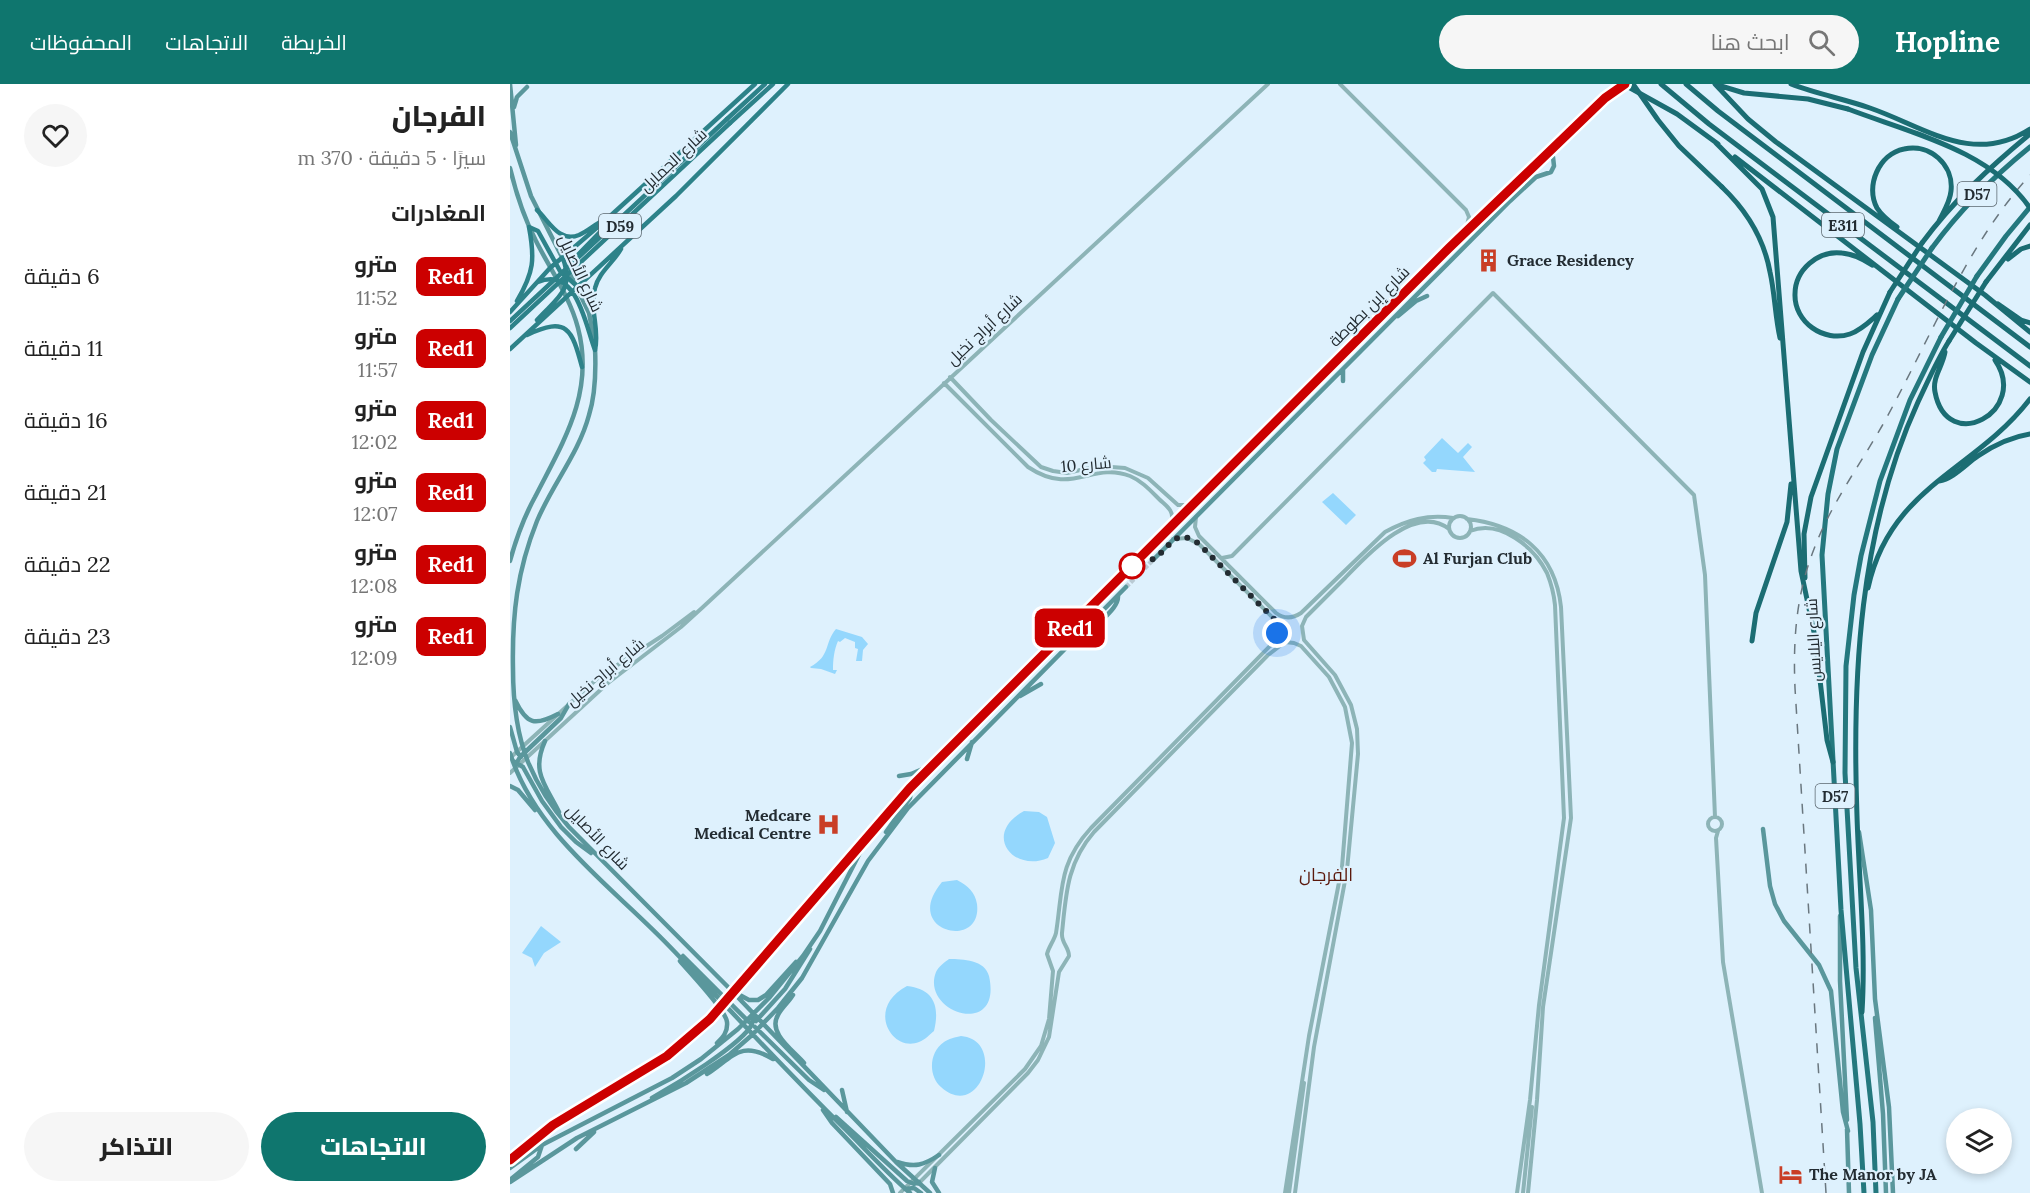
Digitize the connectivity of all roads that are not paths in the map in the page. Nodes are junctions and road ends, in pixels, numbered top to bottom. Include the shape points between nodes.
1 (510, 84) edge
2 (755, 84) edge
3 (765, 84) edge
4 (773, 84) edge
5 (788, 84) edge
6 (1268, 84) edge
7 (1340, 84) edge
8 (1623, 84) edge
9 (1634, 84) edge
10 (1661, 84) edge
11 (1686, 84) edge
12 (1715, 84) edge
13 (1791, 84) edge
14 (527, 87) dead end
15 (513, 112) junction
16 (728, 121) junction
17 (2030, 131) edge
18 (510, 132) edge
19 (1716, 143) junction
20 (2030, 147) edge
21 (519, 162) junction
22 (510, 168) edge
23 (2030, 208) edge
24 (1484, 209) junction
25 (537, 210) junction
26 (1466, 210) junction
27 (607, 219) junction
28 (1939, 221) junction
29 (2030, 225) edge
30 (529, 227) junction
31 (1466, 227) junction
32 (1913, 243) junction
33 (621, 246) junction
34 (2030, 246) edge
35 (562, 258) junction
36 (556, 264) junction
37 (550, 268) junction
38 (567, 268) junction
39 (1997, 268) junction
40 (1890, 277) junction
41 (556, 279) junction
42 (537, 283) junction
43 (565, 284) junction
44 (578, 287) junction
45 (572, 292) junction
46 (1427, 296) dead end
47 (566, 298) junction
48 (1993, 302) junction
49 (511, 311) edge
50 (1880, 312) junction
51 (1391, 320) junction
52 (510, 321) edge
53 (2030, 323) edge
54 (510, 328) edge
55 (2030, 332) edge
56 (522, 338) junction
57 (1976, 343) junction
58 (2030, 347) edge
59 (1944, 348) junction
60 (510, 349) edge
61 (1784, 349) junction
62 (595, 350) junction
63 (2030, 366) edge
64 (582, 367) junction
65 (1343, 368) junction
66 (950, 377) junction
67 (1342, 381) dead end
68 (2010, 382) dead end
69 (2030, 382) edge
70 (944, 383) junction
71 (2030, 399) edge
72 (982, 410) junction
73 (973, 411) junction
74 (1998, 416) dead end
75 (2030, 434) edge
76 (1142, 475) junction
77 (1793, 477) junction
78 (1137, 480) junction
79 (1937, 481) junction
80 (1188, 505) junction
81 (1197, 515) junction
82 (1453, 518) junction
83 (1467, 519) junction
84 (1172, 521) junction
85 (1449, 529) junction
86 (1470, 531) junction
87 (1159, 534) tunnel mouth
88 (1172, 540) junction
89 (1155, 558) tunnel mouth
90 (1222, 558) junction
91 (510, 561) edge
92 (1126, 588) tunnel mouth
93 (1806, 592) junction
94 (717, 593) junction
95 (1118, 596) junction
96 (1097, 597) tunnel mouth
97 (1081, 613) junction
98 (1863, 613) junction
99 (1285, 618) junction
100 (1293, 618) junction
101 (1278, 625) junction
102 (1302, 626) junction
103 (1302, 633) junction
104 (1278, 635) junction
105 (1057, 638) junction
106 (1087, 639) dead end
107 (1752, 640) dead end
108 (1285, 642) junction
109 (1292, 643) junction
110 (1561, 668) junction
111 (1041, 684) dead end
112 (513, 695) junction
113 (1015, 699) junction
114 (569, 704) junction
115 (558, 714) junction
116 (510, 727) edge
117 (975, 738) junction
118 (545, 741) junction
119 (524, 749) junction
120 (527, 758) junction
121 (967, 759) dead end
122 (514, 760) edge
123 (934, 761) junction
124 (1833, 762) junction
125 (510, 773) edge
126 (899, 776) dead end
127 (912, 783) junction
128 (510, 786) edge
129 (542, 816) junction
130 (1857, 816) junction
131 (1715, 818) junction
132 (564, 822) junction
133 (1763, 829) dead end
134 (1716, 831) junction
135 (880, 842) junction
136 (601, 859) junction
137 (1841, 910) junction
138 (820, 931) junction
139 (666, 942) junction
140 (1064, 944) junction
141 (1051, 945) junction
142 (673, 949) junction
143 (803, 956) junction
144 (1048, 960) junction
145 (1064, 964) junction
146 (728, 987) junction
147 (796, 987) junction
148 (751, 1012) junction
149 (1862, 1012) junction
150 (1876, 1012) junction
151 (764, 1022) junction
152 (754, 1023) junction
153 (740, 1027) junction
154 (745, 1032) junction
155 (754, 1037) junction
156 (711, 1052) junction
157 (779, 1063) junction
158 (812, 1076) junction
159 (1303, 1077) junction
160 (842, 1090) dead end
161 (831, 1095) junction
162 (1530, 1100) junction
163 (822, 1107) junction
164 (632, 1111) junction
165 (847, 1112) junction
166 (604, 1124) junction
167 (1848, 1131) junction
168 (542, 1145) junction
169 (576, 1149) dead end
170 (939, 1155) junction
171 (896, 1162) junction
172 (510, 1168) edge
173 (935, 1168) junction
174 (510, 1181) edge
175 (912, 1186) edge
176 (893, 1193) edge
177 (900, 1193) edge
178 (921, 1193) edge
179 (930, 1193) edge
180 (939, 1193) edge
181 (1285, 1193) edge
182 (1290, 1193) edge
183 (1295, 1193) edge
184 (1517, 1193) edge
185 (1523, 1193) edge
186 (1528, 1193) edge
187 (1762, 1193) edge
188 (1849, 1193) edge
189 (1864, 1193) edge
190 (1876, 1193) edge
191 (1886, 1193) edge
192 (1893, 1193) edge

1 - 15 main road, شارع الأصايل
2 - 27 main road, D59
3 - 16 main road, شارع الجمايل / D59
4 - 16 main road, شارع الجمايل / D59
5 - 33 main road, D59 via 681,192
6 - 66 street, شارع أبراج نخيل
7 - 26 street
8 - 19 highway via 1677,114
9 - 61 highway, bridge via 1679,146 1748,218 1770,270
10 - 63 highway, E311
11 - 58 highway, E311
12 - 23 highway, bridge via 1744,93 1808,99 1848,110 1974,158 2002,177
12 - 32 highway via 1785,150
13 - 17 highway via 1870,108 1964,144 1996,144
14 - 15 main road via 517,97
15 - 21 main road, شارع الأصايل
16 - 52 main road, شارع الجمايل / D59, bridge
16 - 54 main road, شارع الجمايل / D59, bridge
17 - 28 highway via 1978,178
18 - 21 main road, شارع الأصايل
19 - 40 highway
19 - 61 highway via 1757,183 1770,207 1775,227
20 - 124 highway, شارع اليلايس / D57, bridge via 1960,212 1898,299 1845,425 1826,505 1822,572
21 - 25 main road, شارع الأصايل
22 - 30 main road, شارع الأصايل
23 - 149 highway, شارع اليلايس / D57, bridge via 1977,276 1913,394 1880,481 1861,556 1844,702 1845,773
24 - 26 street
24 - 31 main road, شارع إبن بطوطة
24 - 51 main road, شارع إبن بطوطة via 1530,170 1539,155 1545,153 1552,158 1551,171 1536,177 1510,201
25 - 27 main road via 557,232 570,237
25 - 35 main road, شارع الأصايل
26 - 31 street
27 - 35 main road, D59
27 - 38 main road via 603,229
28 - 32 highway via 1951,190 1945,164 1920,148 1905,148 1891,154 1876,173 1873,195 1882,215
28 - 50 highway, bridge
29 - 39 highway
30 - 36 main road via 538,231
30 - 37 main road, شارع الأصايل
30 - 49 main road via 532,269
31 - 80 main road, شارع إبن بطوطة
32 - 48 highway
33 - 44 main road, D59
33 - 62 main road via 594,290
34 - 39 highway via 2014,253
35 - 36 main road, D59
35 - 38 main road
36 - 37 main road, D59
36 - 43 main road
37 - 41 main road, شارع الأصايل
37 - 42 main road, D59
38 - 43 main road
38 - 44 main road, شارع الأصايل
39 - 59 highway, bridge
40 - 50 highway via 1860,258 1836,252 1807,266 1796,287 1796,304 1805,321 1829,336 1858,331
40 - 57 highway
41 - 42 main road
41 - 43 main road, شارع الأصايل
41 - 43 main road
42 - 49 main road, D59
43 - 44 main road
43 - 45 main road
43 - 47 main road, شارع الأصايل
43 - 56 main road
44 - 45 main road, D59
44 - 62 main road, شارع الأصايل via 589,313
45 - 47 main road, D59
45 - 62 main road
46 - 51 main road
47 - 56 main road, D59
47 - 64 main road, شارع الأصايل via 578,327
48 - 53 highway
48 - 55 highway
50 - 93 highway via 1808,509 1803,547
51 - 65 main road, شارع إبن بطوطة
56 - 60 main road, D59
56 - 64 main road via 550,326 566,329 574,339
57 - 68 highway via 2003,368
57 - 69 highway
59 - 74 highway via 1934,387 1941,407 1964,423 1985,423
59 - 98 highway via 1909,421 1889,480 1869,558
61 - 77 highway
62 - 112 main road, شارع الأصايل via 595,387 589,417 537,521 520,572 513,619
64 - 91 main road, شارع الأصايل via 569,430 526,515
65 - 67 main road
65 - 81 main road, شارع إبن بطوطة
66 - 70 street, شارع أبراج نخيل
66 - 72 street, شارع 10
70 - 73 street, شارع 10
70 - 94 street, شارع أبراج نخيل
71 - 79 highway via 2006,426
72 - 73 street via 974,406
72 - 76 street, شارع 10 via 1047,470 1067,473 1107,466
73 - 78 street, شارع 10 via 1028,467 1045,477 1064,481 1108,472
75 - 79 highway via 1999,443 1947,479
76 - 78 street
76 - 80 street, شارع 10 via 1178,505
77 - 93 highway
77 - 107 highway via 1787,522 1756,613
78 - 84 street, شارع 10 via 1170,509
79 - 98 highway via 1900,517 1888,535 1876,561
80 - 84 main road, شارع إبن بطوطة
81 - 88 main road, شارع إبن بطوطة
81 - 90 street via 1197,534
82 - 83 street
82 - 85 street
82 - 100 street via 1417,518 1385,532
83 - 86 street
83 - 110 street via 1491,522 1515,532 1530,543 1548,566 1560,597
84 - 87 main road, شارع إبن بطوطة
85 - 86 street via 1460,538
85 - 102 street via 1439,523 1426,523 1392,534 1314,608
86 - 110 street via 1487,528 1507,534 1528,549 1543,567 1554,600
88 - 89 main road, شارع إبن بطوطة
88 - 101 street via 1187,538 1199,544
90 - 99 street
90 - 131 street via 1232,556 1493,293 1694,495 1705,576
92 - 95 main road
93 - 124 highway
94 - 114 street, شارع أبراج نخيل via 606,672
94 - 118 street, شارع أبراج نخيل
95 - 106 main road via 1116,605
95 - 113 main road
96 - 97 main road
97 - 105 main road
97 - 105 main road via 1057,615
98 - 130 highway
99 - 100 street
99 - 101 street
100 - 102 street
101 - 104 street
102 - 103 street
103 - 109 street
103 - 183 street via 1343,688 1355,719 1359,745 1347,870 1314,1047
104 - 108 street
104 - 141 street via 1076,846 1064,874 1056,935
105 - 123 main road
108 - 109 street
108 - 140 street via 1085,842 1068,882
109 - 159 street via 1306,652 1335,687 1348,716 1353,743 1342,867
110 - 162 street via 1564,818
110 - 186 street via 1570,822 1543,1007
111 - 113 main road
112 - 115 main road via 523,715 531,721 542,722
112 - 119 main road, شارع الأصايل
113 - 117 main road
114 - 115 street, شارع أبراج نخيل
114 - 119 main road via 559,720
115 - 119 street, شارع أبراج نخيل
116 - 122 main road
117 - 121 main road
117 - 135 main road via 924,789
118 - 120 street, شارع أبراج نخيل
118 - 132 main road via 538,770
119 - 120 main road, شارع الأصايل
119 - 122 main road
120 - 122 main road
120 - 132 main road, شارع الأصايل
122 - 125 street
122 - 129 main road, شارع الأصايل via 523,785
122 - 136 main road via 561,827 576,843
123 - 126 main road via 916,772
123 - 127 main road
124 - 137 highway, شارع اليلايس / D57
127 - 135 main road via 910,798
127 - 138 main road via 869,835
128 - 129 main road via 519,790
129 - 139 main road, شارع الأصايل
130 - 149 highway via 1864,966
130 - 150 main road via 1871,910
131 - 134 street via 1722,823
131 - 134 street via 1708,823
132 - 136 main road, شارع الأصايل
133 - 167 main road via 1775,904 1819,965 1831,992
134 - 187 street via 1723,962
135 - 147 main road
136 - 146 main road, شارع الأصايل
137 - 167 main road via 1839,948
137 - 189 highway, شارع اليلايس / D57
138 - 143 main road
138 - 152 main road via 790,982
139 - 142 main road, شارع الأصايل
139 - 156 main road via 725,1015 726,1033
140 - 141 street
140 - 145 street via 1070,954
141 - 144 street
142 - 152 main road
142 - 153 main road, شارع الأصايل
143 - 146 main road via 763,998 746,999
143 - 148 main road via 781,985
144 - 145 street via 1054,965
144 - 170 street via 1053,970 1049,1019 1036,1054
145 - 173 street via 1058,975 1052,1029 1038,1060
146 - 148 main road, شارع الأصايل
147 - 151 main road
147 - 158 main road via 777,1017 776,1029
148 - 152 main road
148 - 152 main road
149 - 190 highway, شارع اليلايس / D57
150 - 191 main road
150 - 192 main road via 1889,1107
151 - 152 main road
151 - 152 main road, شارع الأصايل
151 - 158 main road, شارع الأصايل
152 - 153 main road
152 - 154 main road
152 - 155 main road
152 - 155 main road
152 - 161 main road via 809,1080
153 - 154 main road, شارع الأصايل
153 - 156 main road
154 - 155 main road, شارع الأصايل
154 - 164 main road via 705,1065
155 - 157 main road, شارع الأصايل
155 - 164 main road via 701,1074
156 - 168 main road via 661,1085
157 - 163 main road, شارع الأصايل
157 - 164 main road via 758,1051 743,1050 687,1086
158 - 161 main road, شارع الأصايل
159 - 181 street
159 - 182 street
160 - 165 main road
161 - 165 main road, شارع الأصايل
162 - 184 street
162 - 185 street
163 - 175 main road, شارع الأصايل
163 - 176 main road via 832,1123 890,1184
164 - 166 main road
165 - 171 main road, شارع الأصايل
166 - 169 main road
166 - 174 main road
167 - 188 main road
168 - 172 main road
168 - 174 main road via 538,1156
170 - 171 main road via 919,1166
170 - 175 street
171 - 175 main road, شارع الأصايل
173 - 175 street
173 - 180 main road via 932,1182
175 - 177 street
175 - 178 main road
175 - 179 main road, شارع الأصايل

